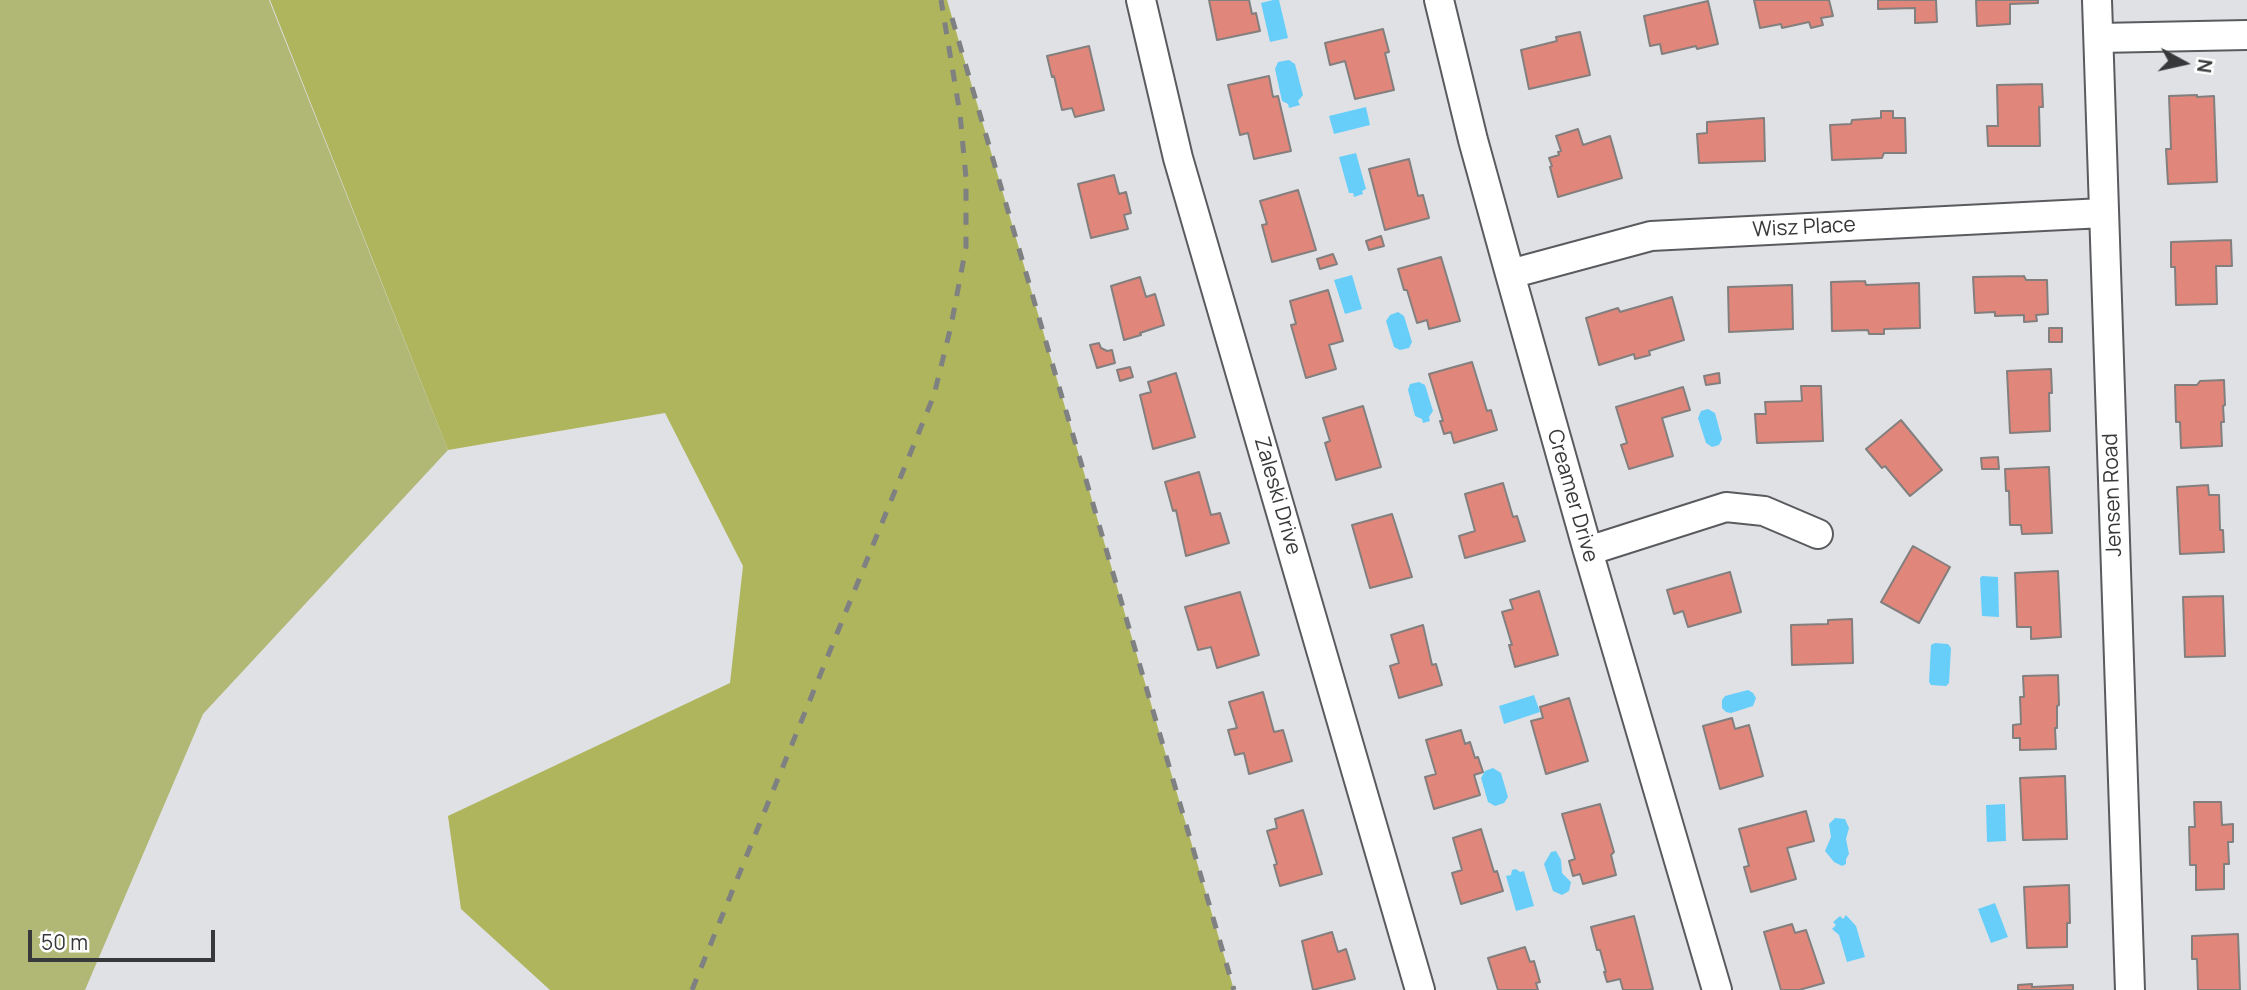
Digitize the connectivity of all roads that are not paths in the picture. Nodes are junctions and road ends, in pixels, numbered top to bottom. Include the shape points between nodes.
1 (1141, 0) edge
2 (2097, 0) edge
3 (1442, 1) edge
4 (2247, 35) edge
5 (2099, 38) junction
6 (2103, 213) junction
7 (1510, 274) junction
8 (1818, 534) dead end
9 (1588, 551) junction
10 (1420, 990) edge
11 (1717, 990) edge
12 (2130, 990) edge

1 - 10 street, Zaleski Drive via 1178,158
2 - 5 street, Jensen Road
3 - 7 street, Creamer Drive via 1473,140
4 - 5 street
5 - 6 street, Jensen Road
6 - 7 street, Wisz Place via 1651,236
6 - 12 street, Jensen Road
7 - 9 street, Creamer Drive
8 - 9 street via 1764,511 1726,507
9 - 11 street, Creamer Drive

